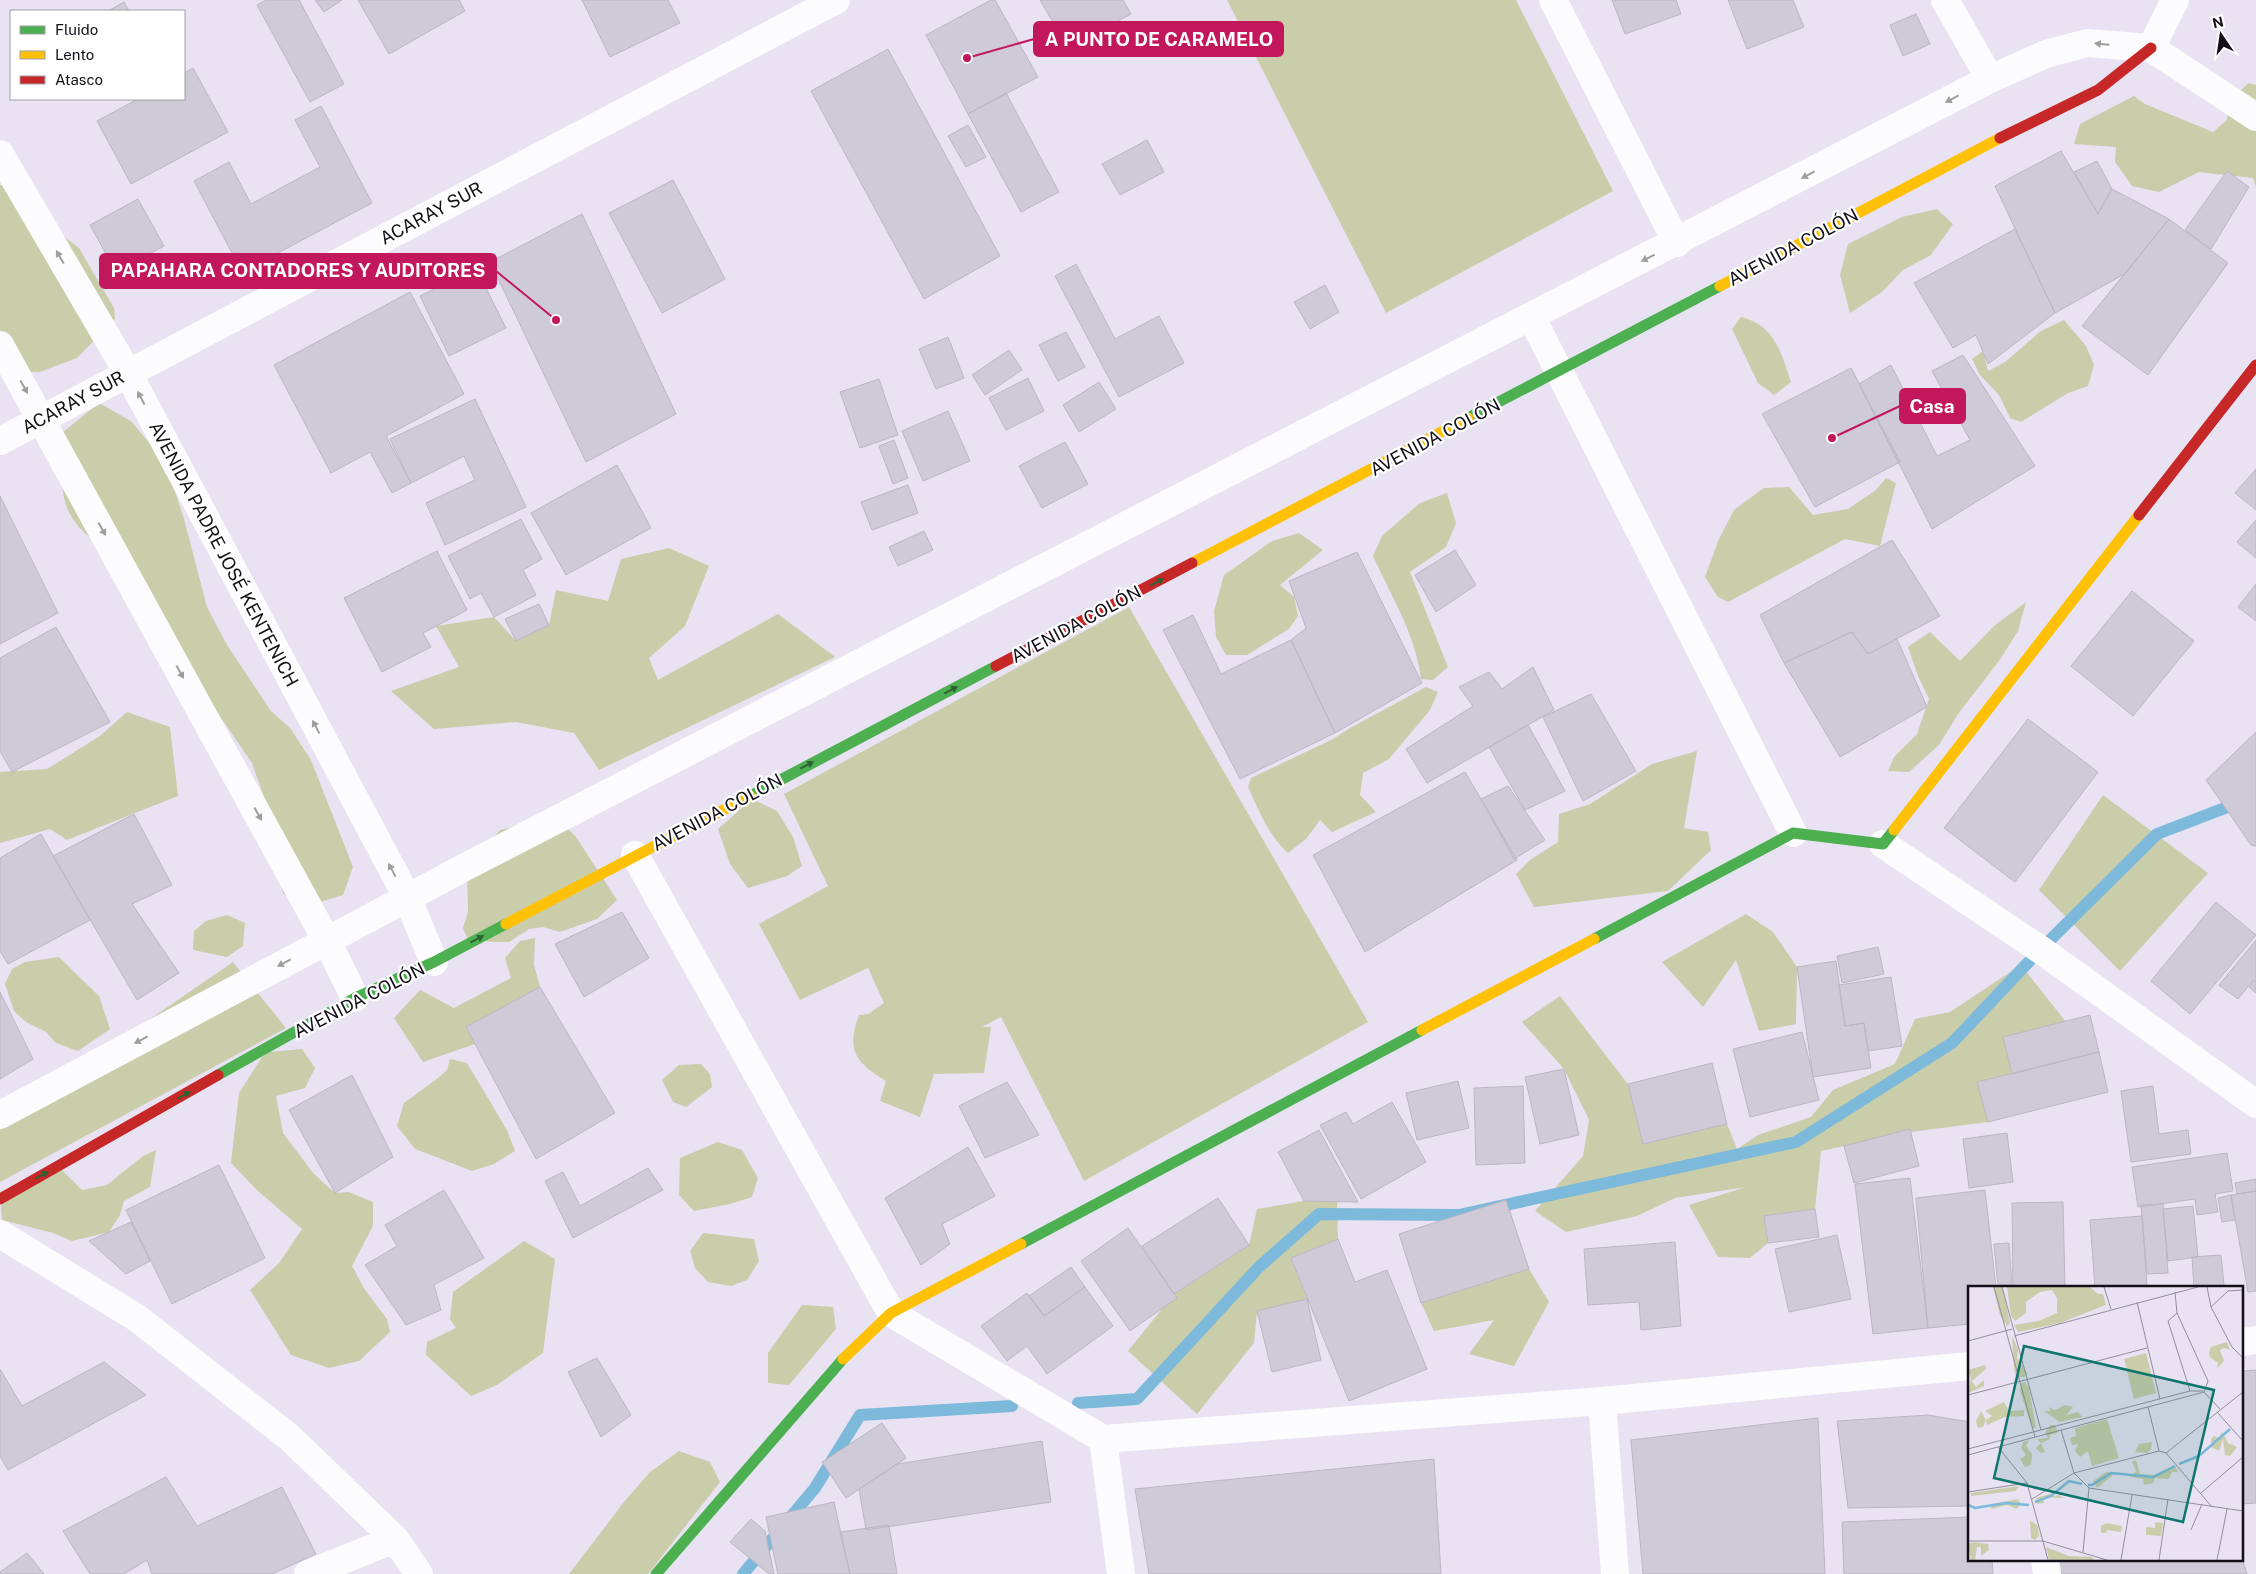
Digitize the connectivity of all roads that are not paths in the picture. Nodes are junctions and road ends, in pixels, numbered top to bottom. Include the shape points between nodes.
1 (836, 0) edge
2 (1553, 0) edge
3 (1945, 0) edge
4 (2175, 0) edge
5 (2151, 48) junction
6 (1990, 79) junction
7 (2256, 117) edge
8 (0, 154) edge
9 (1677, 243) junction
10 (1532, 318) junction
11 (0, 344) edge
12 (2256, 365) edge
13 (1559, 372) junction
14 (128, 373) junction
15 (41, 419) junction
16 (0, 440) edge
17 (1793, 834) junction
18 (1883, 844) junction
19 (635, 855) junction
20 (407, 898) junction
21 (327, 940) junction
22 (434, 962) junction
23 (355, 998) junction
24 (2256, 1104) edge
25 (0, 1115) edge
26 (0, 1199) edge
27 (0, 1234) edge
28 (891, 1313) junction
29 (1968, 1366) edge
30 (1602, 1401) junction
31 (1103, 1439) junction
32 (395, 1539) junction
33 (308, 1574) edge
34 (419, 1574) edge
35 (656, 1574) edge
36 (1121, 1574) edge
37 (1615, 1574) edge

1 - 14 street, ACARAY SUR
2 - 9 street
3 - 6 street
4 - 5 street
5 -> 6 street via 2087,42 2046,54
5 - 7 street
5 - 13 street, AVENIDA COLÓN via 2098,90 2038,118
6 -> 9 street
14 -> 8 street, AVENIDA PADRE JOSÉ KENTENICH
9 -> 10 street
10 - 13 street
10 - 20 street
11 -> 15 street
12 - 18 street
13 - 17 street
19 -> 13 street, AVENIDA COLÓN
14 - 15 street, ACARAY SUR
20 -> 14 street, AVENIDA PADRE JOSÉ KENTENICH
15 - 16 street, ACARAY SUR
15 -> 21 street
17 - 18 street
17 - 28 street
18 - 24 street via 2041,950
22 -> 19 street, AVENIDA COLÓN
19 - 28 street
20 - 21 street
20 - 22 street, AVENIDA PADRE JOSÉ KENTENICH
21 - 23 street
21 -> 25 street
22 - 23 street, AVENIDA COLÓN
26 -> 23 street, AVENIDA COLÓN
27 - 32 street via 137,1318 289,1437
28 - 31 street
28 - 35 street via 837,1365
29 - 30 street
30 - 31 street
30 - 37 street
31 - 36 street
32 - 33 street
32 - 34 street

